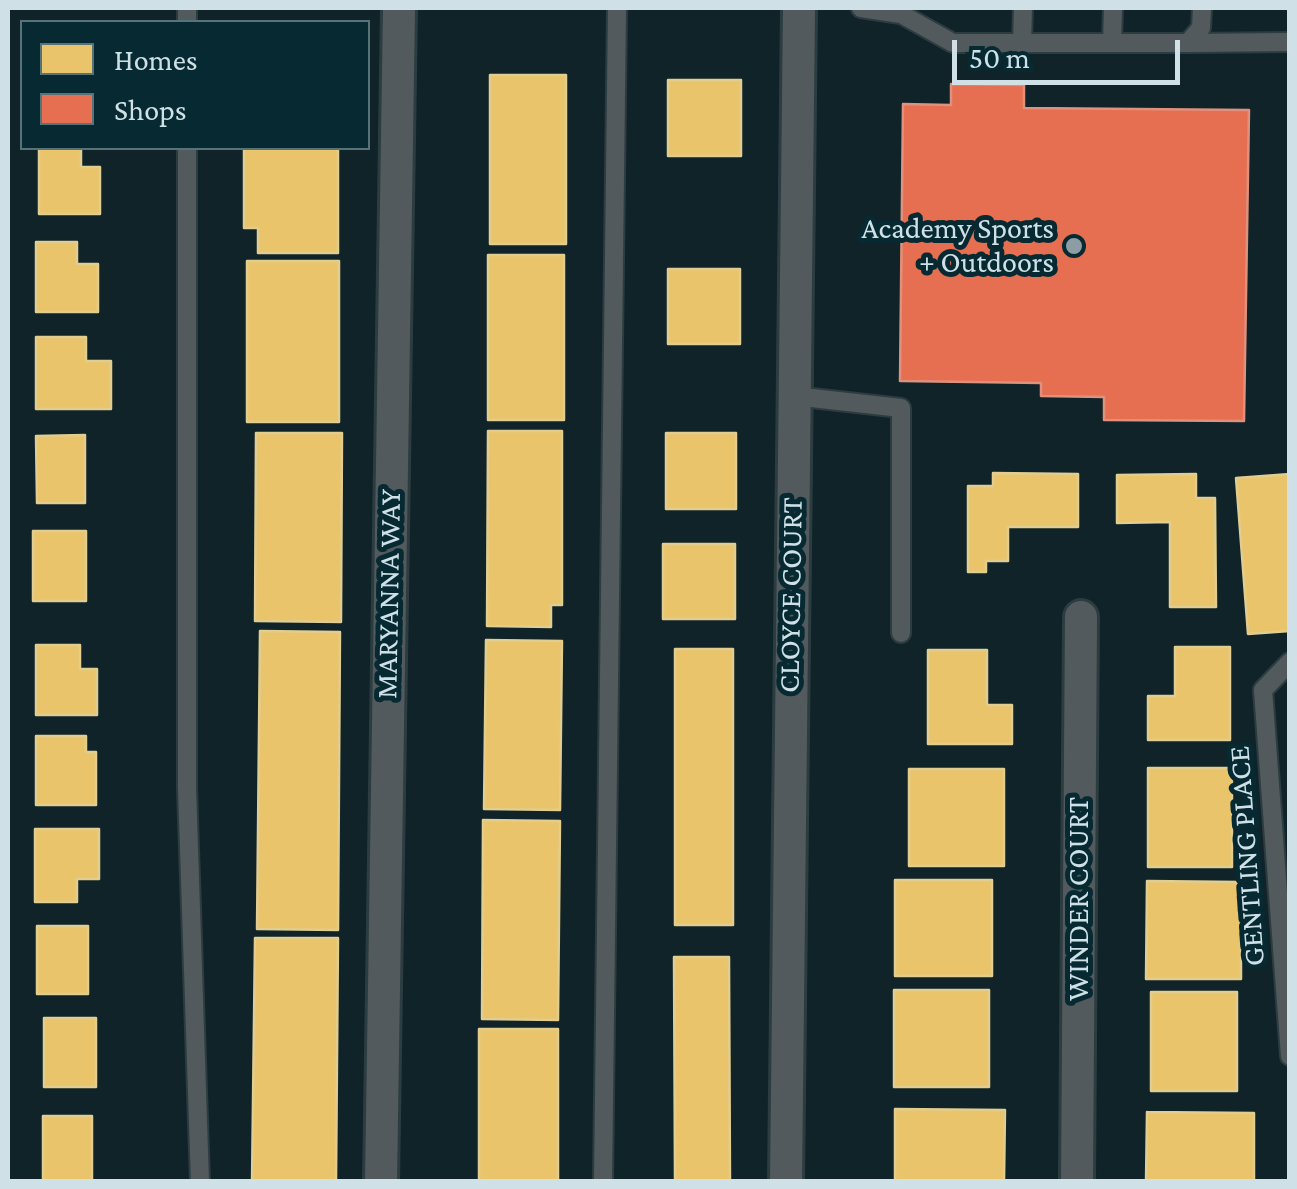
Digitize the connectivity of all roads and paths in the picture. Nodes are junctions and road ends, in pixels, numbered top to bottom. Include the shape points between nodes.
1 (399, 8) edge
2 (616, 8) edge
3 (798, 8) edge
4 (861, 8) edge
5 (925, 8) edge
6 (1022, 8) edge
7 (1113, 8) edge
8 (1202, 8) edge
9 (925, 27) junction
10 (1290, 42) edge
11 (1022, 43) junction
12 (1112, 43) junction
13 (1188, 43) junction
14 (187, 150) edge
15 (794, 396) junction
16 (1081, 618) dead end
17 (901, 632) dead end
18 (1290, 662) edge
19 (1285, 949) edge
20 (1290, 1056) edge
21 (200, 1182) edge
22 (381, 1182) edge
23 (602, 1182) edge
24 (786, 1182) edge
25 (1078, 1182) edge

1 - 22 street, MARYANNA WAY
2 - 23 lane
3 - 15 street, CLOYCE COURT
4 - 9 lane via 901,14
5 - 9 lane
6 - 11 lane
7 - 12 lane
8 - 13 lane via 1201,28
9 - 11 lane via 953,43
10 - 13 lane
11 - 12 lane
12 - 13 lane
14 - 21 lane via 186,768
15 - 17 lane via 901,408
15 - 24 street, CLOYCE COURT
16 - 25 street, WINDER COURT
18 - 19 lane, GENTLING PLACE via 1263,690
19 - 20 lane, GENTLING PLACE

